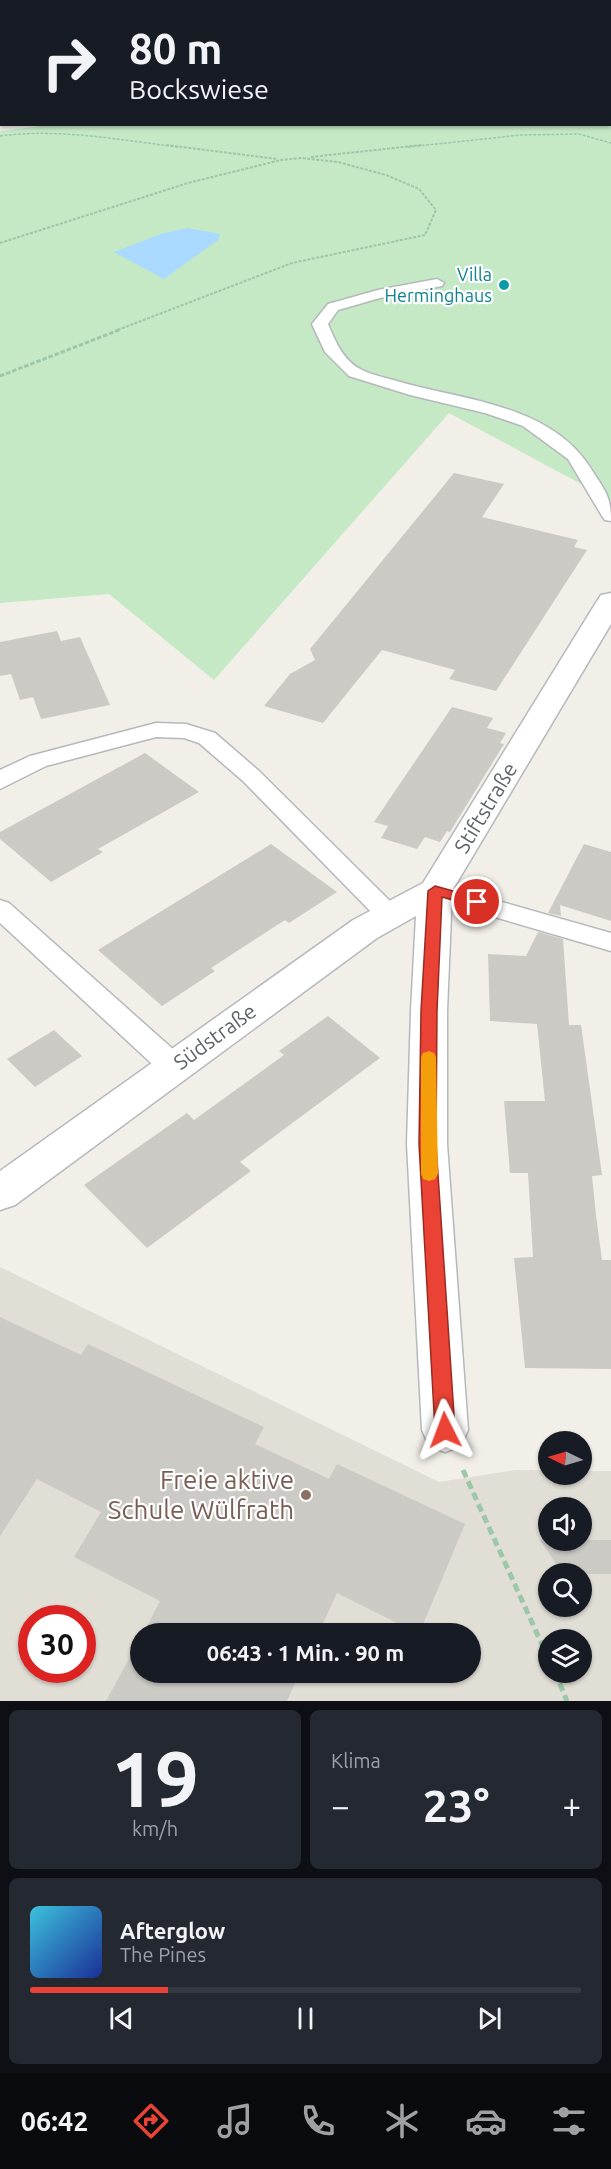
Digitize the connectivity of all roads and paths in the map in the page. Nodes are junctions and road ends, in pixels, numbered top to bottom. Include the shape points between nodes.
1 (0, 136) edge
2 (611, 142) edge
3 (281, 159) junction
4 (0, 243) edge
5 (437, 284) dead end
6 (0, 376) edge
7 (611, 516) edge
8 (611, 601) edge
9 (0, 782) edge
10 (435, 891) junction
11 (0, 909) edge
12 (390, 916) junction
13 (611, 942) edge
14 (174, 1067) junction
15 (0, 1193) edge
16 (445, 1430) joint
17 (538, 1636) edge
18 (560, 1683) edge
19 (567, 1701) edge

1 - 3 path via 90,136
2 - 3 path via 579,134 522,135
3 - 4 path via 188,183
3 - 6 path via 338,162 386,175 419,189 436,210 425,235 292,263
5 - 7 lane via 333,307 320,324 330,349 355,373 529,422 575,456
8 - 10 street, Stiftstraße
9 - 12 lane via 38,761 156,730 186,730 207,738 251,776
10 - 12 street, Südstraße
10 - 13 lane
10 - 16 street, Stiftstraße via 428,1144
11 - 14 lane
12 - 14 street, Südstraße via 365,929
14 - 15 street, Südstraße
16 - 17 path
18 - 19 path

